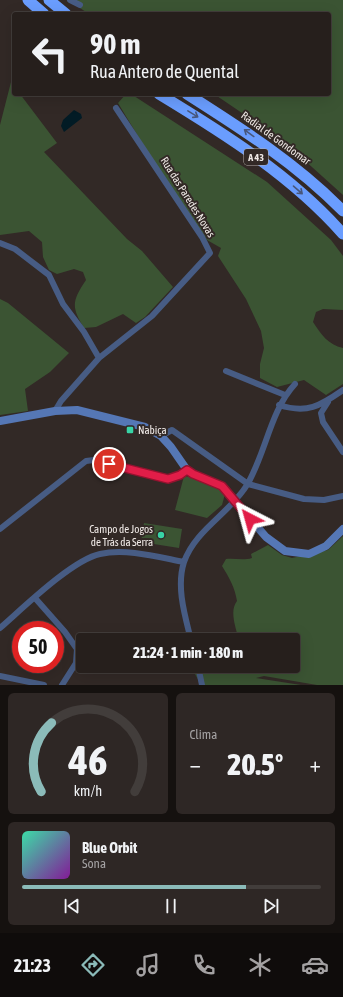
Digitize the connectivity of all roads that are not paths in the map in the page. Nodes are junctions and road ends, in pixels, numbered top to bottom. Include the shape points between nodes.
1 (28, 0) edge
2 (49, 0) edge
3 (70, 0) edge
4 (80, 5) dead end
5 (42, 12) edge
6 (64, 12) edge
7 (162, 96) edge
8 (190, 96) edge
9 (116, 108) dead end
10 (343, 212) edge
11 (343, 234) edge
12 (0, 243) edge
13 (99, 358) junction
14 (226, 371) dead end
15 (295, 384) dead end
16 (343, 390) edge
17 (285, 395) junction
18 (331, 398) junction
19 (279, 405) junction
20 (55, 411) junction
21 (0, 421) edge
22 (161, 436) junction
23 (343, 452) edge
24 (187, 470) junction
25 (248, 484) junction
26 (343, 496) edge
27 (234, 499) junction
28 (0, 527) edge
29 (343, 529) edge
30 (184, 562) junction
31 (35, 598) junction
32 (0, 628) edge
33 (190, 633) edge
34 (199, 673) edge
35 (0, 676) edge
36 (44, 685) edge
37 (62, 685) edge
38 (202, 685) edge

1 - 5 highway
2 - 6 highway
3 - 4 street
7 -> 11 highway, A 43 via 252,154 317,207
10 -> 8 highway, Radial de Gondomar / A 43 via 283,158
9 - 13 street, Rua das Paredes Novas via 198,230 210,253 152,316
12 - 13 street via 15,249 49,275 63,304
13 - 20 street, Rua das Paredes Novas
14 - 17 street
15 - 17 street
16 - 18 street
17 - 19 street
18 - 19 street via 314,407 294,410
18 - 23 street via 321,413 323,422
19 - 25 street
20 - 21 main road
20 - 22 main road via 77,410 145,427
22 - 24 main road
22 - 25 street via 172,430
24 - 27 main road via 222,486
24 - 28 street via 168,479 94,460 86,461
25 - 26 street via 304,499 324,500
25 - 27 street
27 - 29 main road via 266,537 285,551 309,554 326,546
27 - 30 street via 228,509 191,546
30 - 31 street via 124,552 100,554 76,565
30 - 33 street via 182,590
31 - 32 street
31 - 37 street via 77,649 76,663
34 - 38 street
35 - 36 street

